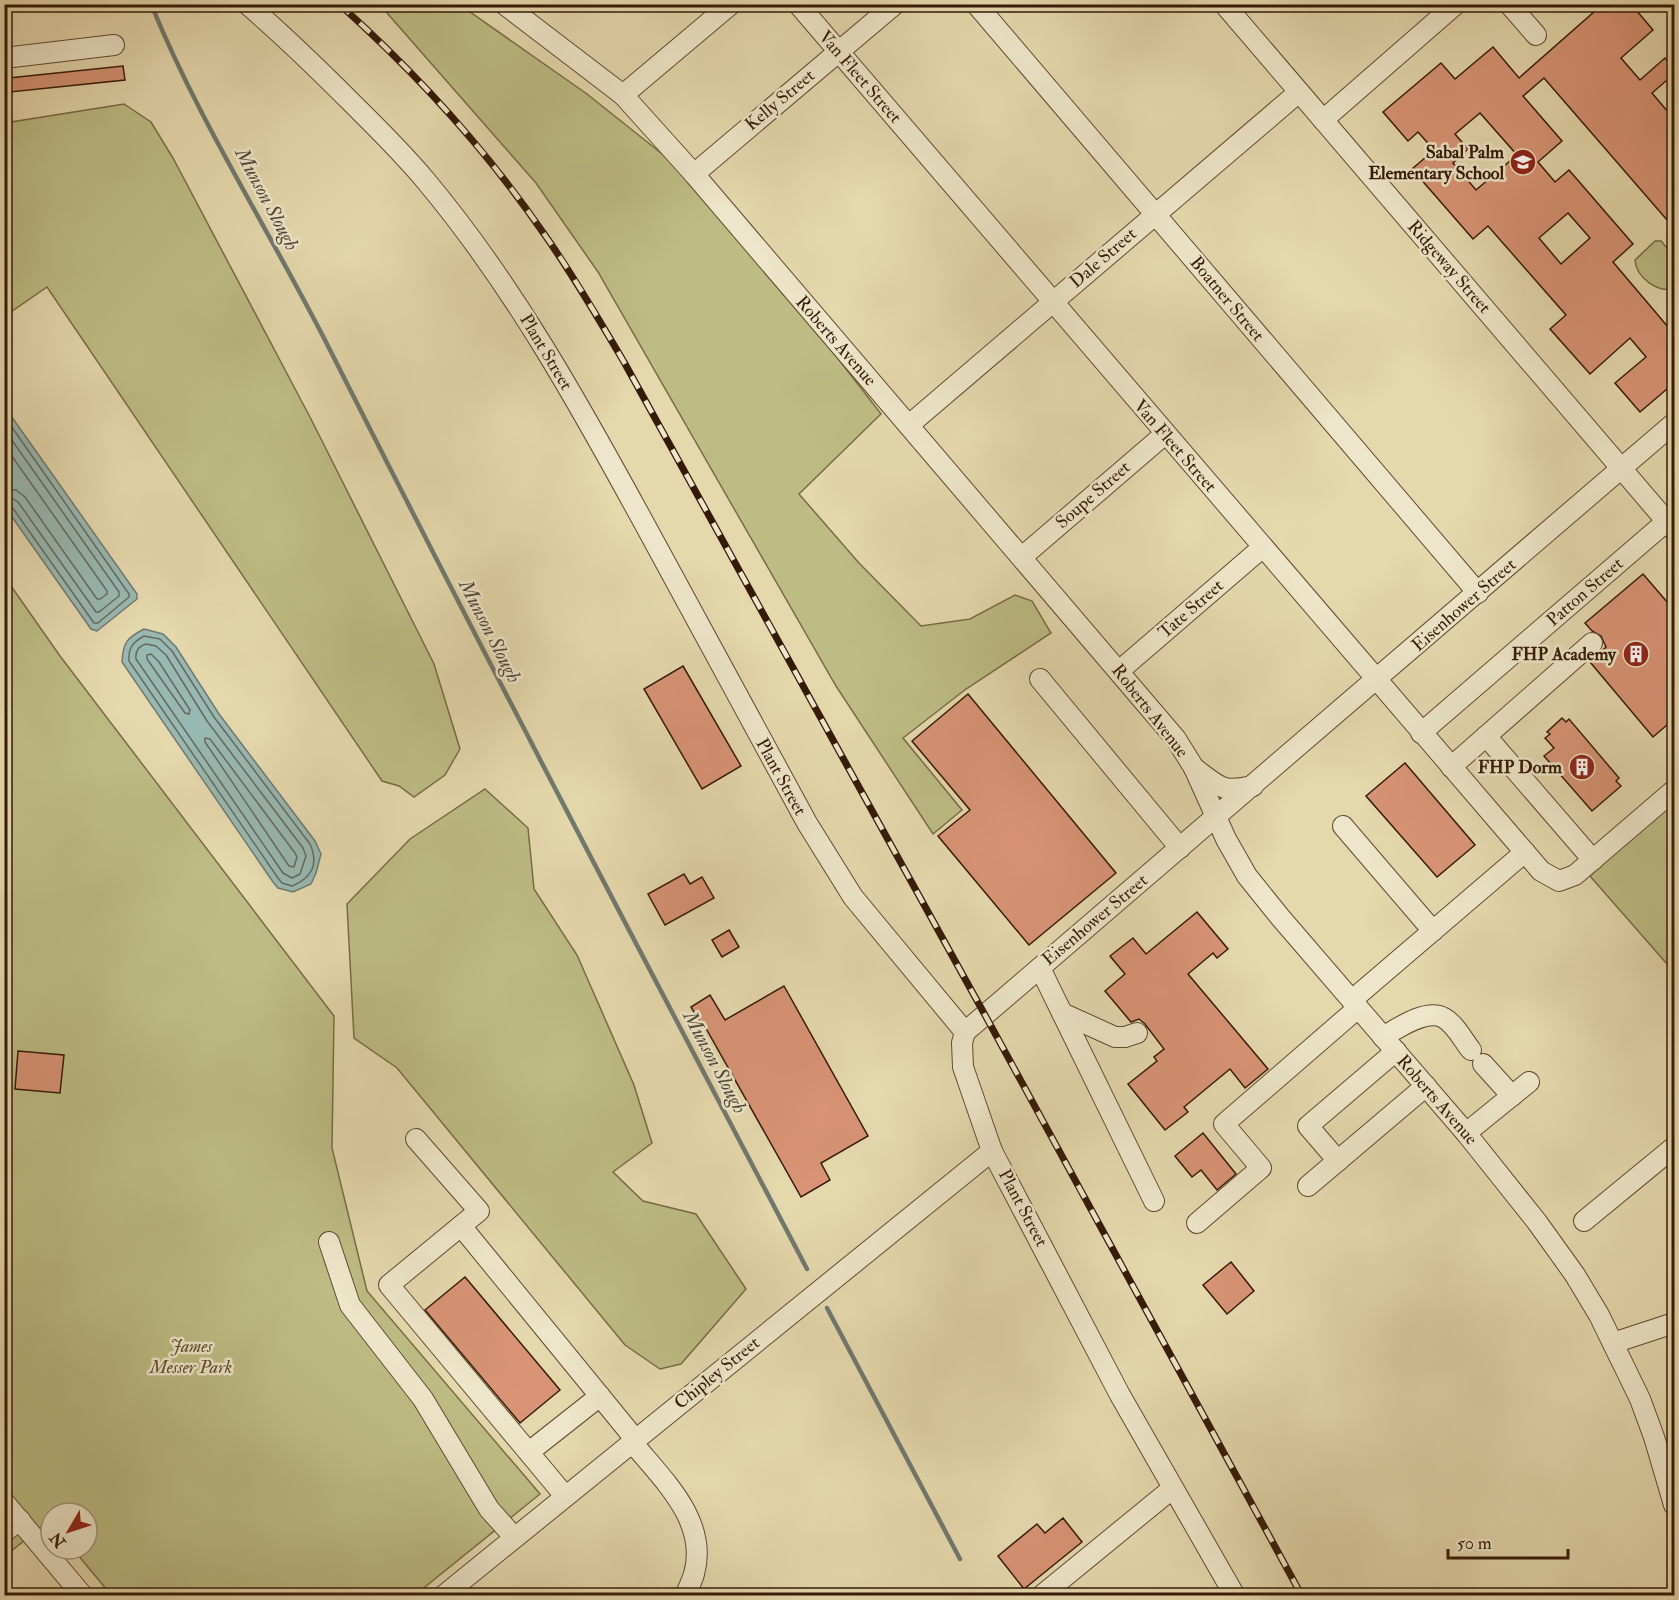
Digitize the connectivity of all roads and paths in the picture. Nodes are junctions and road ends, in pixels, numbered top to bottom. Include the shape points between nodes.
1 (247, 4) edge
2 (504, 4) edge
3 (731, 4) edge
4 (798, 4) edge
5 (895, 4) edge
6 (976, 4) edge
7 (1456, 4) edge
8 (1509, 4) edge
9 (1227, 5) edge
10 (1536, 35) dead end
11 (114, 45) dead end
12 (838, 51) junction
13 (4, 58) edge
14 (1299, 92) junction
15 (623, 95) junction
16 (1323, 120) junction
17 (694, 174) junction
18 (1154, 214) junction
19 (1052, 302) junction
20 (1674, 423) edge
21 (909, 425) junction
22 (1165, 434) junction
23 (1621, 468) junction
24 (1671, 526) edge
25 (1263, 547) junction
26 (1022, 556) junction
27 (1478, 593) junction
28 (1592, 643) dead end
29 (1119, 671) junction
30 (1040, 679) dead end
31 (1377, 679) junction
32 (1421, 733) junction
33 (1486, 736) junction
34 (1451, 767) junction
35 (1194, 768) junction
36 (1253, 786) junction
37 (1674, 790) edge
38 (1216, 817) junction
39 (1342, 826) dead end
40 (1180, 848) junction
41 (1525, 852) junction
42 (1593, 860) junction
43 (1432, 931) junction
44 (1040, 968) junction
45 (1355, 1004) junction
46 (1062, 1013) junction
47 (965, 1032) junction
48 (1137, 1033) dead end
49 (1390, 1044) junction
50 (1528, 1082) dead end
51 (1426, 1086) junction
52 (1512, 1096) junction
53 (1466, 1132) junction
54 (416, 1139) dead end
55 (1674, 1148) edge
56 (992, 1151) junction
57 (1338, 1161) junction
58 (1308, 1186) dead end
59 (1154, 1200) dead end
60 (1584, 1221) dead end
61 (1197, 1223) dead end
62 (461, 1226) junction
63 (329, 1242) dead end
64 (1674, 1323) edge
65 (1613, 1343) junction
66 (600, 1396) junction
67 (634, 1440) junction
68 (529, 1452) junction
69 (1173, 1488) junction
70 (565, 1496) junction
71 (4, 1502) edge
72 (1674, 1505) edge
73 (12, 1526) edge
74 (514, 1537) junction
75 (83, 1596) edge
76 (443, 1596) edge
77 (685, 1596) edge
78 (1041, 1596) edge
79 (1235, 1596) edge

1 - 47 street, Plant Street via 392,143 465,230 513,298 604,451 839,876
2 - 15 street, Roberts Avenue
3 - 15 street
4 - 12 street, Van Fleet Street
5 - 12 street, Kelly Street
6 - 18 street, Boatner Street
7 - 16 street
8 - 10 street
9 - 14 street, Ridgeway Street
11 - 13 street
12 - 17 street, Kelly Street
12 - 19 street, Van Fleet Street
14 - 16 street, Ridgeway Street
14 - 18 street, Dale Street
15 - 17 street, Roberts Avenue
16 - 23 street, Ridgeway Street
17 - 21 street, Roberts Avenue
18 - 19 street, Dale Street
18 - 27 street, Boatner Street
19 - 21 street, Dale Street
19 - 22 street, Van Fleet Street
20 - 23 street, Eisenhower Street
21 - 26 street, Roberts Avenue
22 - 25 street, Van Fleet Street
22 - 26 street, Soupe Street
23 - 24 street, Ridgeway Street
23 - 27 street, Eisenhower Street
24 - 32 street, Patton Street
25 - 29 street, Tate Street
25 - 31 street, Van Fleet Street
26 - 29 street, Roberts Avenue
27 - 31 street, Eisenhower Street
28 - 33 street
29 - 35 street, Roberts Avenue via 1169,730
30 - 40 street
31 - 32 street, Van Fleet Street
31 - 36 street, Eisenhower Street
32 - 34 street, Van Fleet Street
33 - 34 street
33 - 42 street
34 - 41 street, Van Fleet Street
35 - 36 street via 1225,790
35 - 38 street, Roberts Avenue
36 - 38 street, Eisenhower Street
37 - 42 street
38 - 40 street, Eisenhower Street
38 - 45 street, Roberts Avenue via 1247,876
39 - 43 street
40 - 44 street, Eisenhower Street
41 - 42 street, Van Fleet Street via 1541,871 1559,881
41 - 43 street
43 - 45 street
44 - 46 street
44 - 47 street, Eisenhower Street
45 - 49 street, Roberts Avenue
45 - 61 street via 1224,1124 1261,1168
46 - 48 street via 1115,1036
46 - 59 street
47 - 56 street, Plant Street via 963,1067
49 - 51 street, Roberts Avenue
49 - 52 street via 1406,1023 1443,1017
49 - 57 street via 1308,1126
50 - 52 street
51 - 53 street, Roberts Avenue
51 - 57 street
52 - 53 street
53 - 65 street, Roberts Avenue via 1575,1275
54 - 62 street via 479,1211
55 - 60 street
56 - 67 street, Chipley Street
56 - 69 street, Plant Street
57 - 58 street
62 - 66 street
62 - 68 street via 389,1285
63 - 74 street via 350,1305 423,1399 489,1509
64 - 65 street
65 - 72 street, Roberts Avenue via 1651,1428
66 - 67 street
66 - 68 street
67 - 70 street, Chipley Street
67 - 77 street via 686,1510 695,1532 694,1574
68 - 70 street
69 - 78 street
69 - 79 street, Plant Street
70 - 74 street, Chipley Street
71 - 73 street
73 - 75 street
74 - 76 street, Chipley Street

